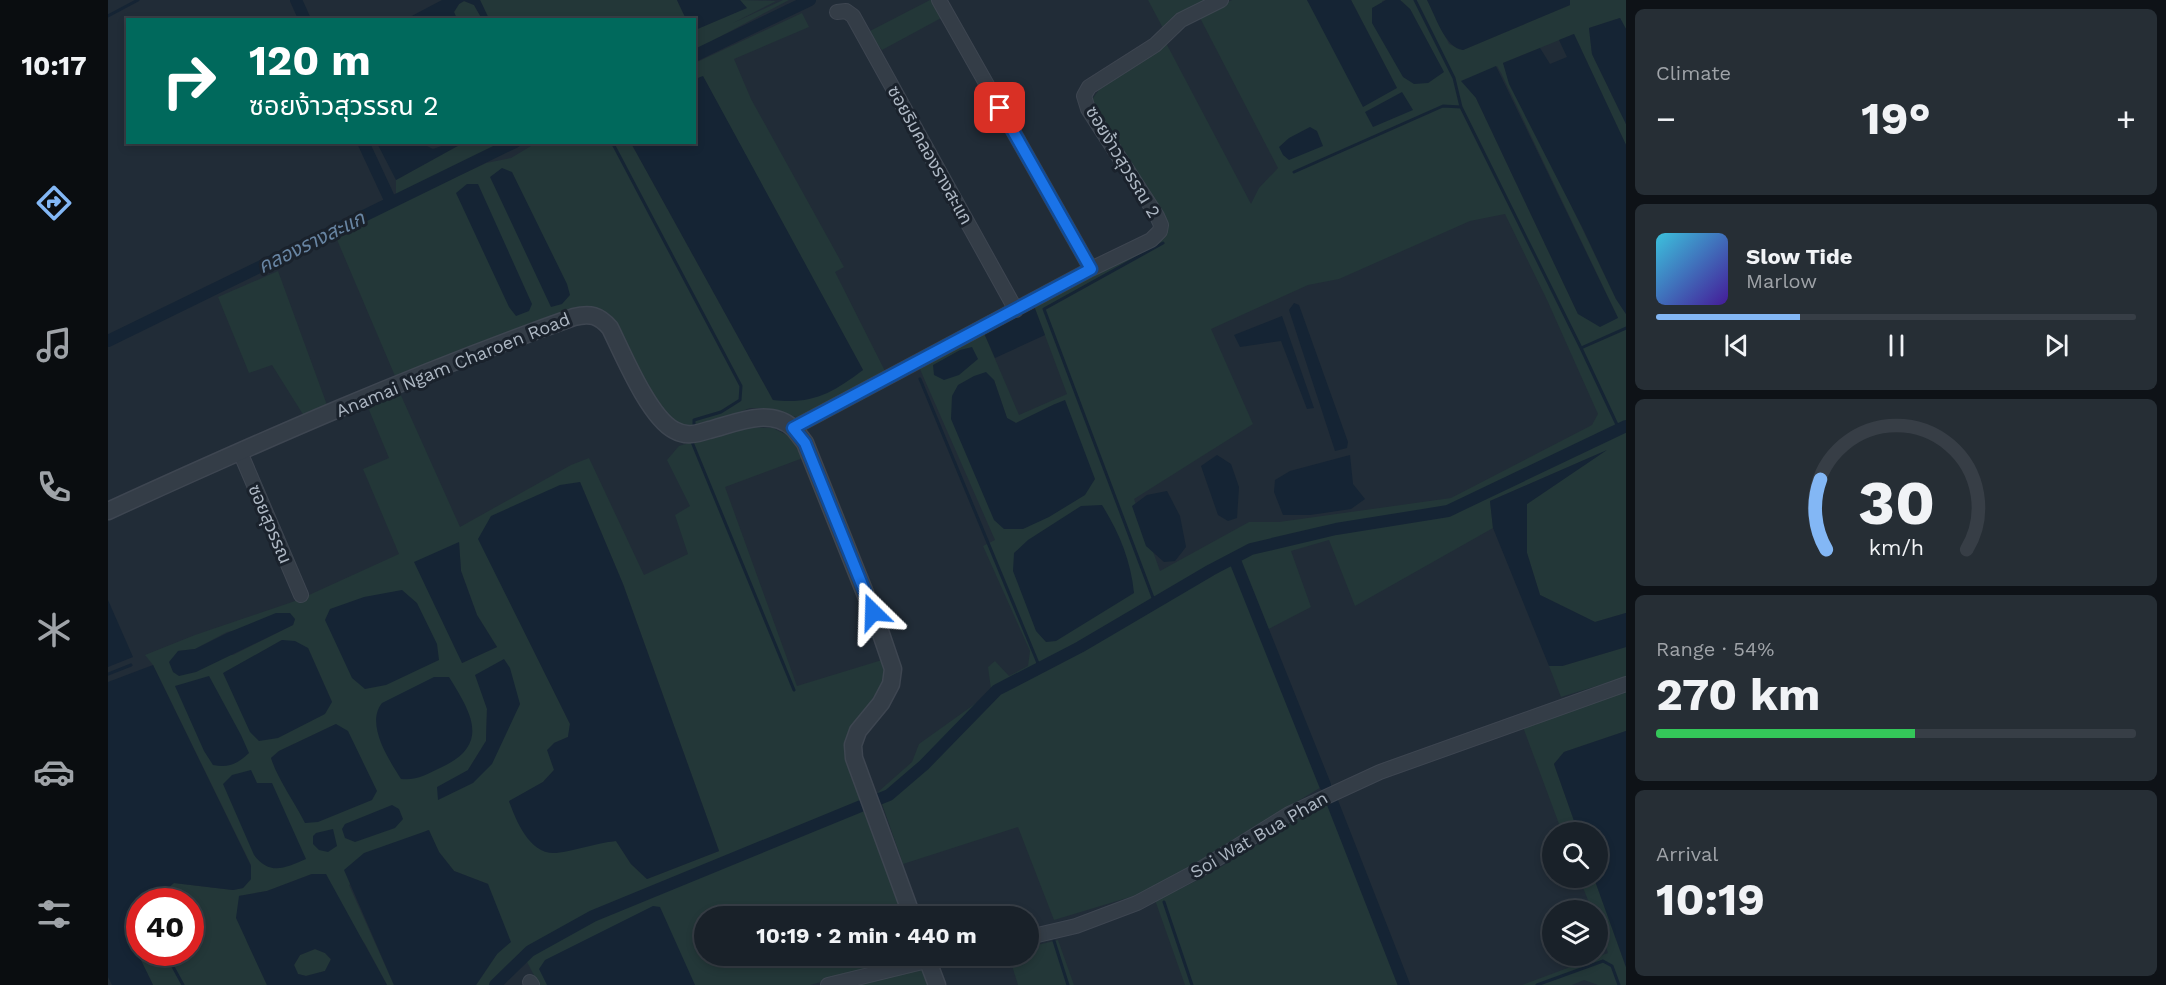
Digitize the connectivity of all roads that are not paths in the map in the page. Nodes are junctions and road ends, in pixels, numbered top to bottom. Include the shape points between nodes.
1 (939, 0) edge
2 (1221, 0) edge
3 (837, 12) dead end
4 (1091, 269) junction
5 (1016, 310) junction
6 (793, 428) junction
7 (240, 452) junction
8 (108, 511) edge
9 (301, 595) dead end
10 (1626, 684) edge
11 (908, 906) edge
12 (1039, 935) edge
13 (898, 966) edge
14 (930, 966) edge
15 (828, 985) edge
16 (937, 985) edge

1 - 4 street
2 - 4 street, ซอยง้าวสุวรรณ 2 via 1181,20 1155,45 1089,87 1084,96 1088,109 1161,225 1151,240
3 - 5 street, ซอยริมคลองรางสะแก via 846,10 853,16
4 - 5 street, ซอยง้าวสุวรรณ 2
5 - 6 street, ซอยง้าวสุวรรณ 2
6 - 7 street, Anamai Ngam Charoen Road via 774,417 753,418 691,435 673,430 649,404 610,328 602,319 586,314 490,347
6 - 11 street via 805,443 893,669 891,684 881,703 858,731 853,745 854,758
7 - 8 street, Anamai Ngam Charoen Road
7 - 9 street, ซอยสุวรรณ
10 - 12 street, Soi Wat Bua Phan via 1380,772 1289,814 1137,903
13 - 15 street
14 - 16 street

